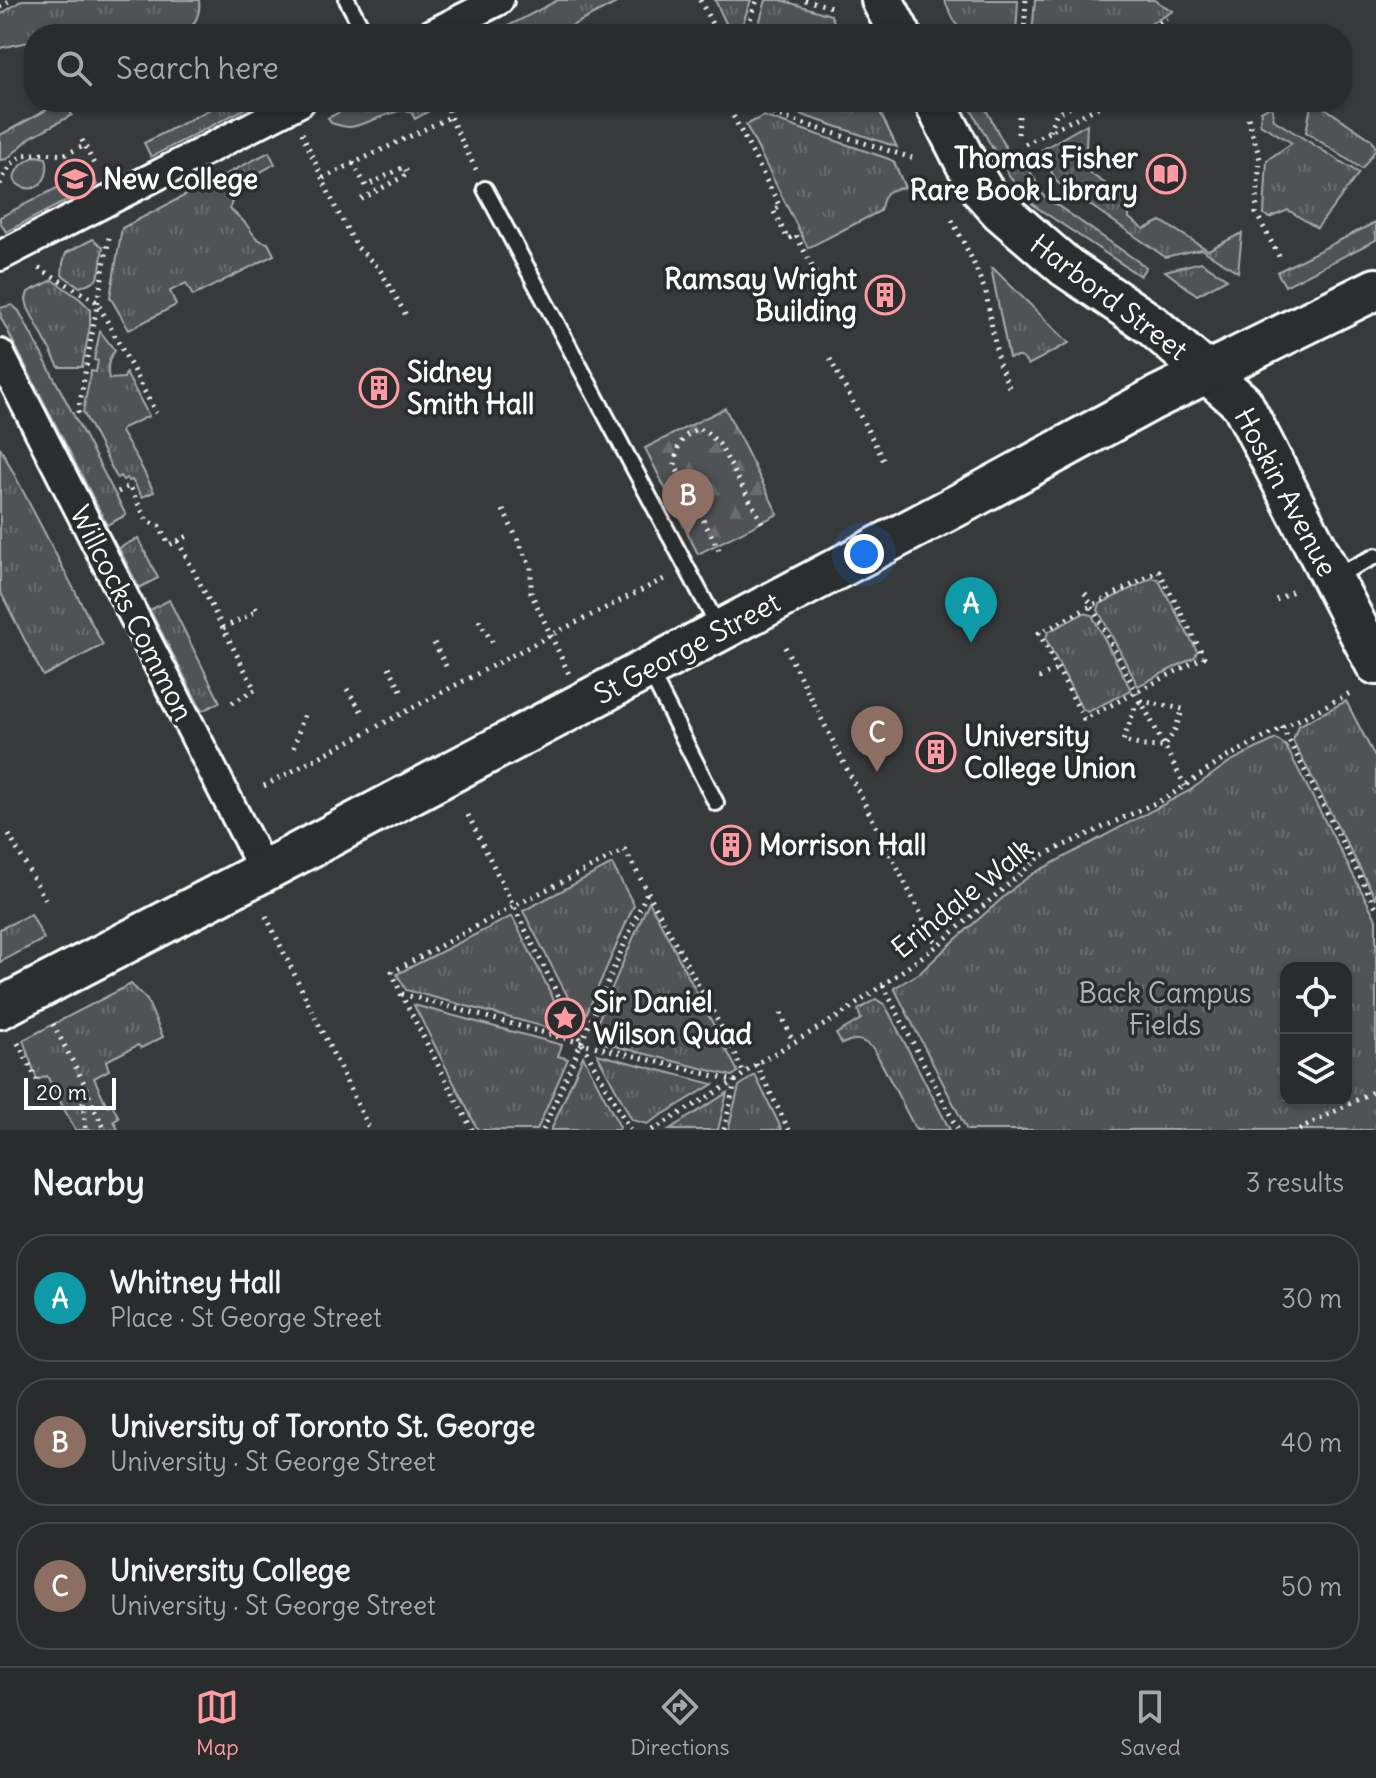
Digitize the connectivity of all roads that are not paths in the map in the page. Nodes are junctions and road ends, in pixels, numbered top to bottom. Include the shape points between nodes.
1 (347, 0) edge
2 (499, 0) edge
3 (882, 0) edge
4 (360, 24) edge
5 (452, 24) edge
6 (895, 24) edge
7 (281, 112) edge
8 (940, 112) edge
9 (485, 189) road end
10 (0, 256) edge
11 (1376, 289) edge
12 (0, 354) edge
13 (1206, 372) junction
14 (1376, 556) edge
15 (1315, 584) junction
16 (720, 630) junction
17 (1376, 664) edge
18 (648, 668) junction
19 (716, 803) dead end
20 (264, 871) junction
21 (9, 1026) edge

1 - 4 lane
2 - 5 street
3 - 6 street
7 - 10 street
8 - 13 street, Harbord Street via 983,191 1001,211
9 - 16 lane
11 - 13 street, St George Street
12 - 20 street, Willcocks Common
13 - 15 street, Hoskin Avenue via 1242,403
13 - 16 street, St George Street
14 - 15 lane
15 - 17 street, Hoskin Avenue
16 - 18 street, St George Street
18 - 19 lane
18 - 20 street, St George Street
20 - 21 street, St George Street

